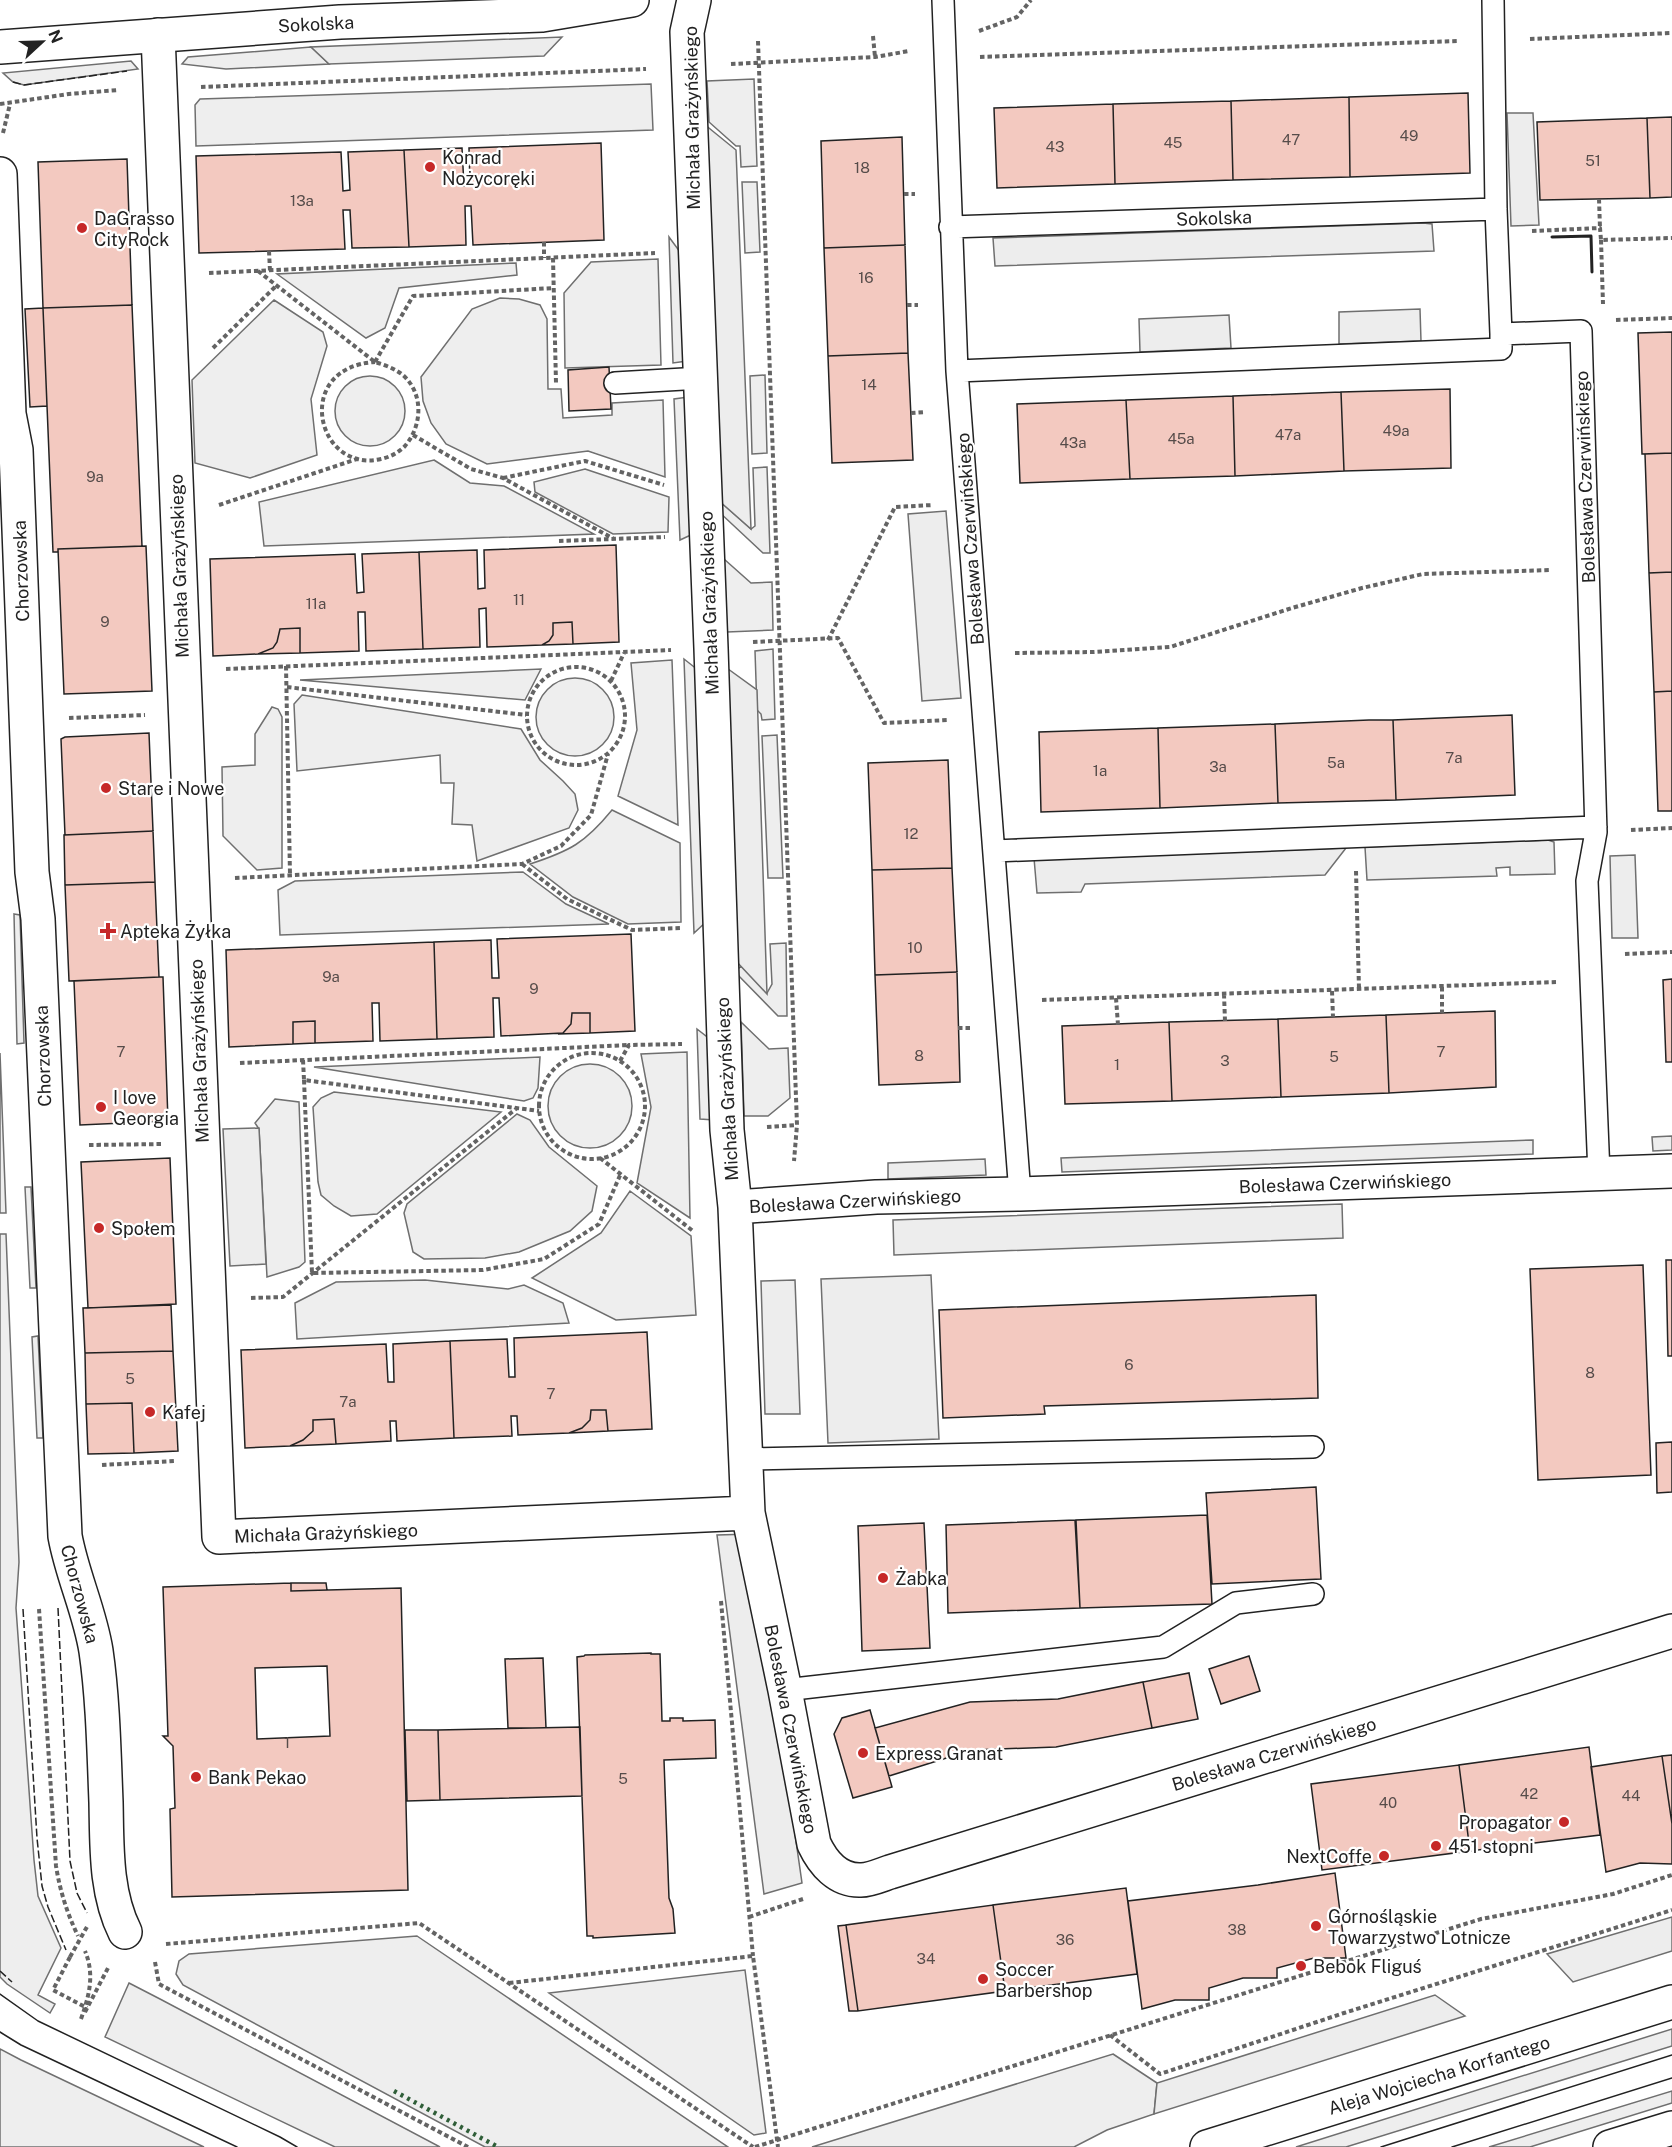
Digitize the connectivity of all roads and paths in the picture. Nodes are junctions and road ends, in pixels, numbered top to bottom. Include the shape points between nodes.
1 (632, 0) edge
2 (694, 0) edge
3 (943, 0) edge
4 (1031, 0) edge
5 (1493, 0) edge
6 (1672, 33) edge
7 (158, 35) junction
8 (873, 36) dead end
9 (1529, 39) dead end
10 (758, 40) dead end
11 (1467, 41) dead end
12 (944, 44) junction
13 (0, 47) edge
14 (759, 63) junction
15 (722, 64) dead end
16 (657, 69) dead end
17 (161, 87) junction
18 (0, 104) edge
19 (10, 104) junction
20 (3, 137) dead end
21 (0, 174) edge
22 (1599, 199) dead end
23 (1496, 209) junction
24 (951, 227) junction
25 (1600, 228) junction
26 (1550, 230) dead end
27 (1672, 238) edge
28 (1601, 240) junction
29 (544, 242) dead end
30 (269, 251) dead end
31 (664, 252) dead end
32 (544, 258) junction
33 (553, 258) junction
34 (257, 271) junction
35 (270, 271) junction
36 (168, 275) junction
37 (276, 286) junction
38 (554, 288) junction
39 (1604, 309) dead end
40 (1672, 318) edge
41 (1616, 320) dead end
42 (1501, 334) junction
43 (375, 362) junction
44 (957, 371) junction
45 (701, 378) junction
46 (556, 383) dead end
47 (615, 383) dead end
48 (172, 388) junction
49 (413, 435) junction
50 (357, 459) junction
51 (503, 478) junction
52 (673, 487) dead end
53 (940, 504) dead end
54 (177, 519) junction
55 (675, 537) dead end
56 (614, 539) junction
57 (560, 541) dead end
58 (1563, 570) dead end
59 (781, 640) junction
60 (828, 640) junction
61 (679, 649) dead end
62 (624, 653) junction
63 (1007, 653) dead end
64 (286, 666) junction
65 (183, 670) junction
66 (611, 681) junction
67 (287, 687) junction
68 (185, 713) junction
69 (526, 715) junction
70 (27, 720) junction
71 (958, 720) dead end
72 (608, 754) junction
73 (1596, 827) junction
74 (1356, 837) junction
75 (994, 851) junction
76 (522, 864) junction
77 (290, 875) junction
78 (192, 880) junction
79 (690, 927) dead end
80 (1672, 952) edge
81 (1590, 955) junction
82 (1566, 981) dead end
83 (1442, 987) junction
84 (1359, 990) junction
85 (1332, 991) junction
86 (1224, 994) junction
87 (1116, 998) junction
88 (1035, 1000) dead end
89 (1442, 1013) dead end
90 (1333, 1017) dead end
91 (1225, 1021) dead end
92 (1118, 1024) dead end
93 (692, 1044) dead end
94 (629, 1045) junction
95 (303, 1060) junction
96 (620, 1061) junction
97 (199, 1064) junction
98 (304, 1080) junction
99 (517, 1108) junction
100 (539, 1111) junction
101 (202, 1144) junction
102 (46, 1146) junction
103 (600, 1158) junction
104 (1672, 1171) edge
105 (621, 1173) junction
106 (1599, 1173) junction
107 (1020, 1194) junction
108 (795, 1204) junction
109 (735, 1207) junction
110 (699, 1235) dead end
111 (312, 1273) junction
112 (209, 1300) junction
113 (1313, 1447) dead end
114 (215, 1459) junction
115 (746, 1459) junction
116 (61, 1467) junction
117 (748, 1514) junction
118 (1313, 1594) dead end
119 (720, 1599) dead end
120 (39, 1608) dead end
121 (1672, 1631) edge
122 (785, 1690) junction
123 (1672, 1875) edge
124 (1672, 1910) edge
125 (88, 1925) dead end
126 (138, 1938) junction
127 (753, 1956) junction
128 (110, 1965) dead end
129 (508, 1983) junction
130 (1672, 2002) edge
131 (86, 2007) junction
132 (1110, 2035) junction
133 (1672, 2128) edge
134 (776, 2140) junction
135 (468, 2147) edge
136 (754, 2147) edge
137 (778, 2147) edge
138 (1207, 2147) edge
139 (1610, 2147) edge

1 - 7 street, Sokolska via 542,15 340,22
2 - 45 street, Michała Grażyńskiego via 687,32
3 - 12 lane
4 - 12 path via 1017,17
5 - 23 lane
6 - 9 path
7 - 13 street, Sokolska
7 - 17 street, Michała Grażyńskiego
8 - 14 path via 875,57
10 - 14 path
11 - 12 path via 968,58
12 - 24 lane
14 - 15 path
14 - 59 path
16 - 17 path
17 - 19 path via 69,94
17 - 36 street, Michała Grażyńskiego
18 - 19 path
19 - 20 path
21 - 70 street, Chorzowska
22 - 25 path
23 - 24 lane, Sokolska
23 - 42 lane
24 - 44 lane, Bolesława Czerwińskiego
25 - 26 path
25 - 28 path
27 - 28 path
28 - 39 path
29 - 32 path
30 - 35 path
31 - 33 path
32 - 33 path
32 - 35 path
33 - 38 path
34 - 35 path
34 - 36 path
34 - 37 path
36 - 48 street, Michała Grażyńskiego
37 - 43 path
37 - 48 path
38 - 43 path via 413,296
38 - 46 path
40 - 41 path
42 - 44 lane via 1501,349
42 - 73 lane, Bolesława Czerwińskiego via 1581,332
43 - 49 path via 404,376 413,388 419,404
43 - 50 path via 345,369 324,394 321,410 331,441
44 - 75 lane, Bolesława Czerwińskiego
45 - 47 lane
45 - 109 street, Michała Grażyńskiego via 727,1130
48 - 54 street, Michała Grażyńskiego
49 - 50 path via 389,457
49 - 51 path via 471,469
50 - 54 path
51 - 52 path via 585,461
51 - 56 path
53 - 60 path via 896,507
54 - 65 street, Michała Grażyńskiego
55 - 56 path
56 - 57 path
58 - 63 path via 1423,574 1292,608 1170,647
59 - 60 path
59 - 108 path via 797,1125
60 - 71 path via 837,639 884,723
61 - 62 path
62 - 64 path
62 - 66 path
64 - 65 path
64 - 67 path
65 - 68 street, Michała Grażyńskiego
66 - 69 path via 582,667 550,674 538,684
66 - 72 path via 625,710 619,741
67 - 69 path
67 - 77 path
68 - 70 path
68 - 78 street, Michała Grażyńskiego
69 - 72 path via 536,746 562,764 594,762
70 - 102 street, Chorzowska
72 - 76 path via 591,815 561,846
73 - 74 lane
73 - 81 lane, Bolesława Czerwińskiego via 1587,881
74 - 75 lane
74 - 84 path
75 - 107 lane, Bolesława Czerwińskiego
76 - 77 path
76 - 79 path via 567,898 632,930
77 - 78 path
78 - 97 street, Michała Grażyńskiego
80 - 81 path
81 - 106 lane, Bolesława Czerwińskiego
82 - 83 path
83 - 84 path
83 - 89 path
84 - 85 path
85 - 86 path
85 - 90 path
86 - 87 path
86 - 91 path
87 - 88 path
87 - 92 path
93 - 94 path
94 - 95 path
94 - 96 path
95 - 97 path
95 - 98 path
96 - 100 path via 585,1053 568,1058 553,1069 543,1084
96 - 103 path via 642,1089 642,1123 622,1150
97 - 101 street, Michała Grażyńskiego
98 - 99 path
98 - 111 path
99 - 100 path
99 - 111 path
100 - 103 path via 547,1135 558,1148 590,1160
101 - 102 path
101 - 112 street, Michała Grażyńskiego
102 - 116 street, Chorzowska
103 - 105 path
104 - 106 street, Bolesława Czerwińskiego
105 - 110 path
105 - 111 path via 599,1224 544,1259 483,1270
106 - 107 street, Bolesława Czerwińskiego
107 - 108 street, Bolesława Czerwińskiego via 876,1197
108 - 109 street, Bolesława Czerwińskiego
109 - 115 street, Bolesława Czerwińskiego
111 - 112 path via 283,1296
112 - 114 street, Michała Grażyńskiego
113 - 115 lane
114 - 116 path
114 - 117 street, Michała Grażyńskiego via 219,1538
115 - 117 street, Bolesława Czerwińskiego
116 - 126 street, Chorzowska via 68,1556 96,1649 108,1863 116,1912
117 - 122 street, Bolesława Czerwińskiego
118 - 122 lane via 1236,1604 1163,1647
119 - 127 path
120 - 131 path via 56,1866 64,1902 89,1960
121 - 122 street, Bolesława Czerwińskiego via 862,1880 843,1876 827,1866 814,1844
123 - 132 path via 1613,1894 1481,1919
124 - 132 path via 1160,2074
125 - 131 path, bridge via 53,1990
126 - 129 path via 419,1923
126 - 135 path via 159,1984
127 - 129 path
127 - 134 path
128 - 131 path
129 - 136 path
130 - 138 street, Aleja Wojciecha Korfantego
132 - 134 path
133 - 139 street
134 - 136 path
134 - 137 path

